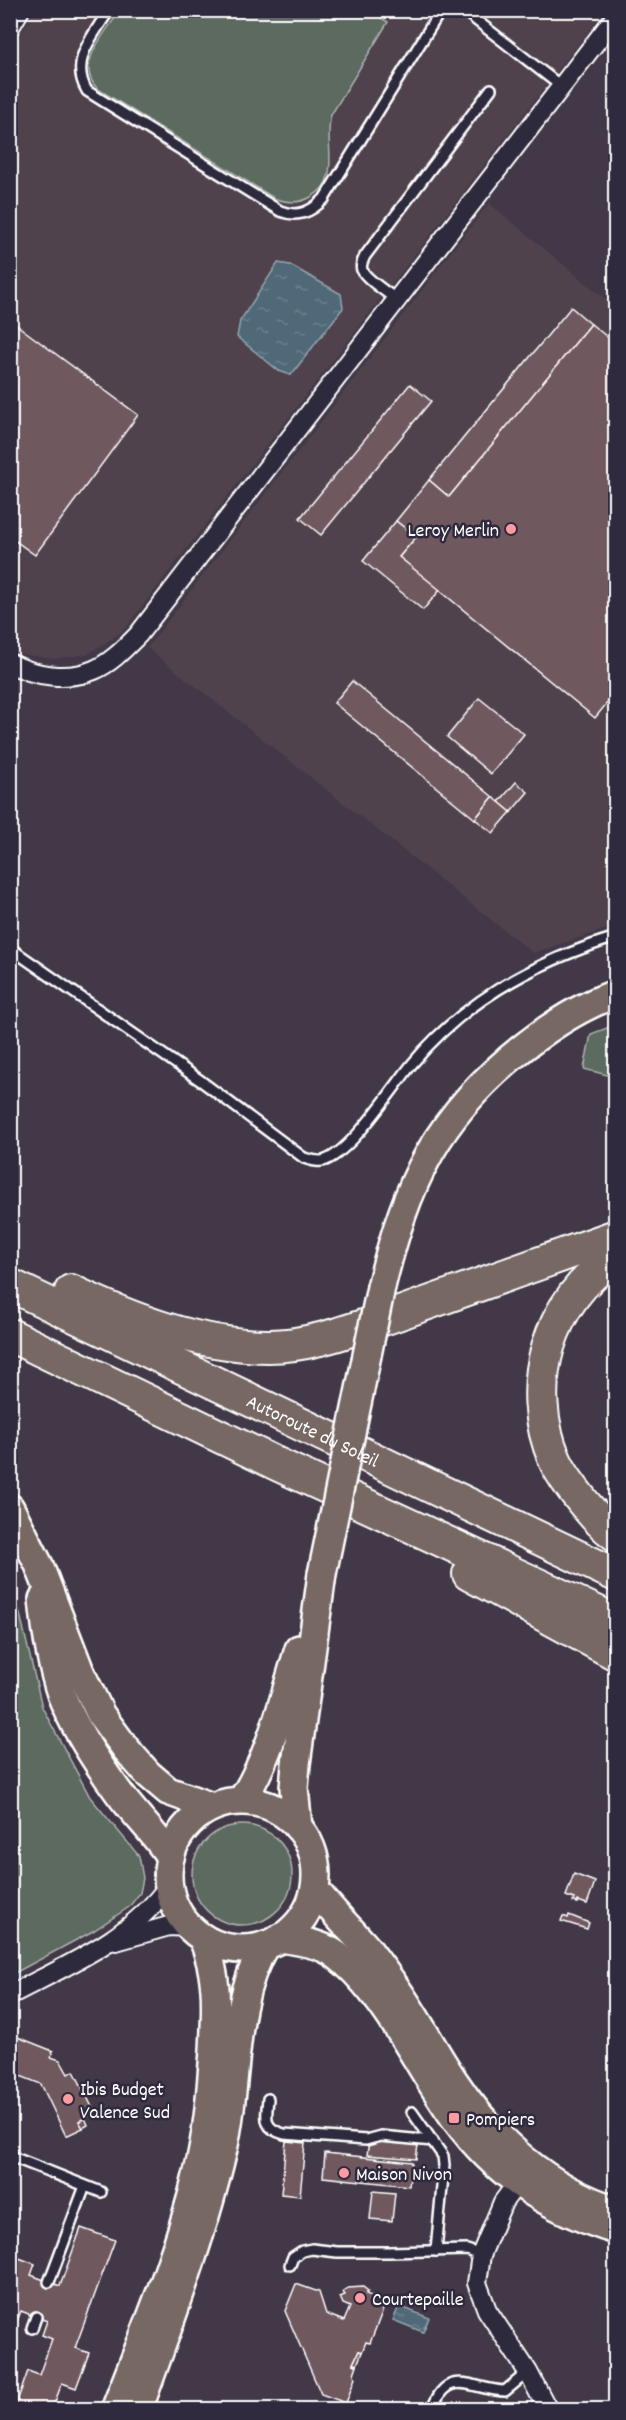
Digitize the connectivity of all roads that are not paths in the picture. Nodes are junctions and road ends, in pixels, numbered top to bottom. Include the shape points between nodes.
1 (20, 10) edge
2 (109, 10) edge
3 (441, 10) edge
4 (463, 10) edge
5 (615, 16) edge
6 (10, 27) edge
7 (562, 87) junction
8 (492, 89) dead end
9 (397, 300) junction
10 (10, 663) edge
11 (615, 937) edge
12 (10, 948) edge
13 (615, 994) edge
14 (615, 1236) edge
15 (615, 1257) edge
16 (10, 1263) edge
17 (10, 1285) edge
18 (10, 1335) edge
19 (292, 1471) junction
20 (10, 1508) edge
21 (615, 1535) edge
22 (39, 1565) junction
23 (322, 1574) junction
24 (615, 1575) edge
25 (615, 1621) edge
26 (615, 1654) edge
27 (242, 1800) junction
28 (212, 1807) junction
29 (298, 1827) junction
30 (170, 1857) junction
31 (169, 1885) junction
32 (315, 1889) junction
33 (196, 1932) junction
34 (273, 1942) junction
35 (106, 1944) junction
36 (10, 1995) edge
37 (268, 2099) dead end
38 (412, 2112) dead end
39 (433, 2141) junction
40 (10, 2156) edge
41 (527, 2177) junction
42 (85, 2186) junction
43 (101, 2192) dead end
44 (615, 2210) edge
45 (615, 2230) edge
46 (436, 2251) junction
47 (481, 2255) junction
48 (290, 2265) dead end
49 (49, 2282) dead end
50 (36, 2317) dead end
51 (32, 2328) dead end
52 (528, 2372) junction
53 (115, 2409) edge
54 (138, 2409) edge
55 (432, 2409) edge
56 (548, 2409) edge

1 - 6 street
2 - 3 lane via 80,60 80,75 87,91 280,211 297,215 316,208 324,199
4 - 7 lane
5 - 7 street
7 - 9 street
8 - 9 lane via 361,264 367,276
9 - 10 street via 138,635 118,655 93,671 72,675 44,675
11 - 12 lane via 545,964 487,996 426,1048 353,1137 325,1160 315,1161 304,1158
13 - 23 main road, bridge via 540,1034 479,1086 424,1160 392,1242
14 - 16 highway via 332,1336 270,1346 222,1342 163,1328 99,1305
15 - 21 highway via 580,1287 560,1316 548,1345 541,1400 548,1439 562,1474
17 - 24 highway, Autoroute du Soleil
18 - 19 highway
19 - 25 highway
19 - 26 highway
20 - 22 main road
22 - 28 main road via 101,1715 148,1774 168,1791
22 - 30 main road via 46,1631 61,1693 78,1730 119,1793
23 - 27 main road via 267,1751
23 - 29 main road via 296,1764
27 - 28 main road
27 - 29 main road via 263,1803 283,1812
28 - 30 main road via 193,1819 179,1836
29 - 32 main road via 310,1845
30 - 31 main road
31 - 33 main road via 179,1914
31 - 35 street via 149,1910
32 - 34 main road via 296,1925
32 - 41 main road via 397,1989 471,2105 508,2145
33 - 34 main road via 218,1945 233,1948
33 - 35 street via 169,1926
33 - 53 main road via 215,1975 217,1995 212,2085 199,2169 177,2242
34 - 41 main road via 307,1942 326,1948 350,1966 377,1995 454,2118 492,2160
34 - 54 main road via 255,1962 247,1987 225,2141 210,2200
35 - 36 street
37 - 39 lane via 267,2124 272,2131 366,2140 381,2136
38 - 39 lane
39 - 46 lane via 444,2165
40 - 42 lane
41 - 44 main road
41 - 45 main road via 568,2214
41 - 47 street via 503,2202
42 - 43 lane
42 - 49 lane
46 - 47 lane via 467,2250
46 - 48 lane via 312,2249 293,2257
47 - 52 street via 477,2269 481,2298
50 - 51 lane
52 - 55 lane via 505,2391 453,2383 442,2389
52 - 56 street

